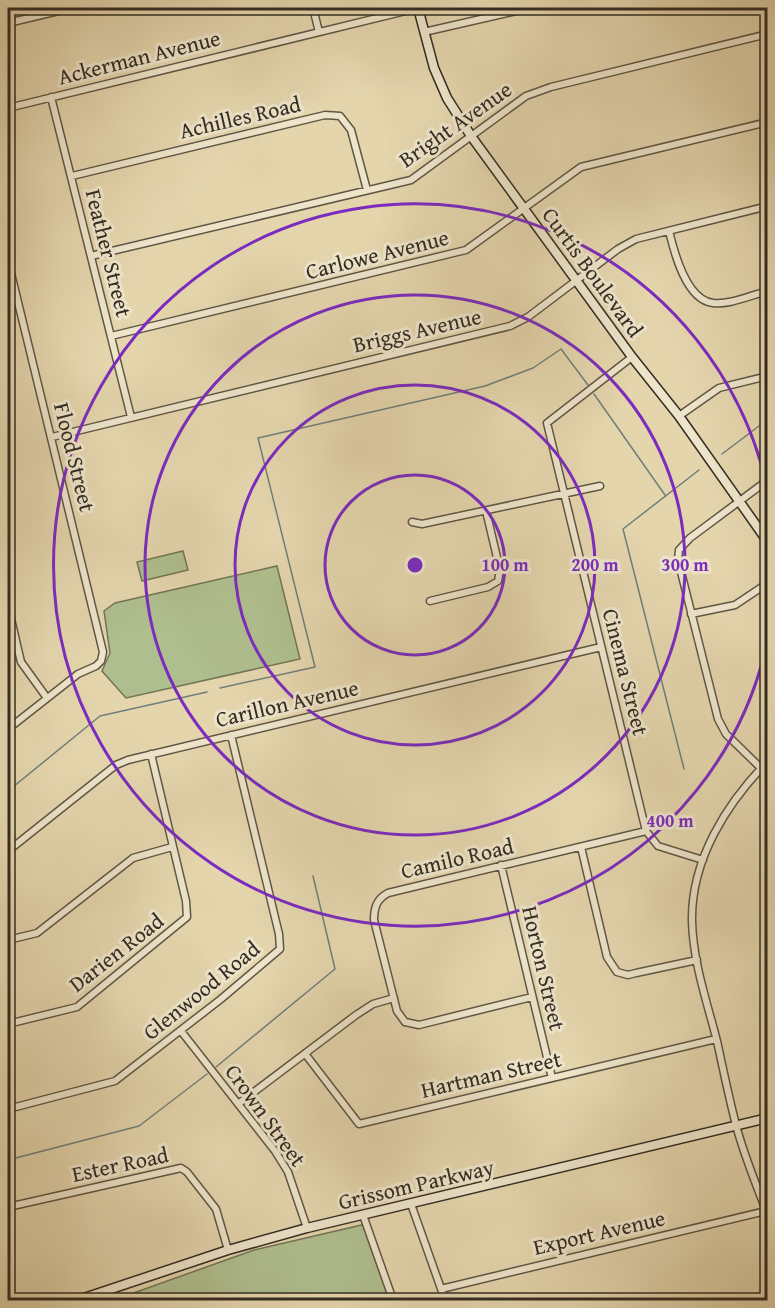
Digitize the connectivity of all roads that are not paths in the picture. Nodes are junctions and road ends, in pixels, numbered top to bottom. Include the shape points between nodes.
1 (71, 8) edge
2 (313, 8) edge
3 (418, 8) edge
4 (529, 8) edge
5 (57, 9) edge
6 (511, 10) edge
7 (8, 23) edge
8 (319, 32) junction
9 (424, 32) junction
10 (768, 34) edge
11 (51, 97) junction
12 (8, 108) edge
13 (768, 122) edge
14 (471, 136) junction
15 (72, 176) junction
16 (367, 190) junction
17 (768, 206) edge
18 (524, 208) junction
19 (669, 231) junction
20 (92, 256) junction
21 (8, 261) edge
22 (577, 280) junction
23 (10, 281) edge
24 (768, 291) edge
25 (111, 336) junction
26 (632, 357) junction
27 (768, 376) edge
28 (679, 416) junction
29 (130, 417) junction
30 (52, 437) junction
31 (768, 480) edge
32 (600, 486) dead end
33 (563, 493) junction
34 (738, 502) junction
35 (486, 510) junction
36 (412, 522) dead end
37 (768, 542) edge
38 (768, 583) edge
39 (430, 601) dead end
40 (8, 606) edge
41 (691, 614) junction
42 (601, 647) junction
43 (47, 698) junction
44 (8, 729) edge
45 (231, 735) junction
46 (150, 754) junction
47 (768, 761) edge
48 (761, 768) junction
49 (768, 775) edge
50 (646, 831) junction
51 (172, 847) junction
52 (581, 847) junction
53 (8, 851) edge
54 (703, 860) junction
55 (501, 865) junction
56 (8, 940) edge
57 (697, 960) junction
58 (532, 997) junction
59 (394, 998) junction
60 (8, 1024) edge
61 (181, 1031) junction
62 (716, 1039) junction
63 (306, 1055) junction
64 (552, 1078) junction
65 (238, 1104) junction
66 (8, 1109) edge
67 (768, 1118) edge
68 (736, 1125) junction
69 (411, 1204) junction
70 (8, 1207) edge
71 (767, 1213) edge
72 (363, 1215) junction
73 (307, 1228) junction
74 (228, 1250) junction
75 (441, 1289) junction
76 (8, 1293) edge
77 (768, 1294) edge
78 (9, 1300) edge
79 (86, 1300) edge
80 (393, 1300) edge
81 (445, 1300) edge
82 (744, 1300) edge

1 - 5 street
2 - 8 street
3 - 8 street, Ackerman Avenue
3 - 9 main road, Curtis Boulevard
4 - 6 street
5 - 7 street
6 - 9 street
8 - 11 street, Ackerman Avenue
9 - 14 main road, Curtis Boulevard via 447,98
10 - 14 street, Bright Avenue via 551,87 526,96
11 - 12 street, Ackerman Avenue
11 - 15 street, Feather Street
13 - 18 street, Carlowe Avenue via 581,167
14 - 16 street, Bright Avenue via 411,180
14 - 18 main road, Curtis Boulevard
15 - 16 street, Achilles Road via 325,116 340,116 351,129
15 - 20 street, Feather Street
16 - 20 street, Bright Avenue
17 - 19 street, Briggs Avenue
18 - 22 main road, Curtis Boulevard
18 - 25 street, Carlowe Avenue via 466,250
19 - 22 street, Briggs Avenue via 636,239
19 - 24 street via 677,263 703,300 723,302
20 - 25 street, Feather Street
21 - 23 street, Flood Street
22 - 26 main road, Curtis Boulevard
22 - 29 street, Briggs Avenue via 510,326
23 - 30 street, Flood Street
25 - 29 street, Feather Street
26 - 28 main road, Curtis Boulevard
26 - 33 street, Cinema Street via 547,423
27 - 28 street via 719,388
28 - 34 main road, Curtis Boulevard
29 - 30 street, Briggs Avenue
30 - 43 street, Flood Street via 103,652 102,661 96,666 78,674
31 - 34 street
32 - 33 street
33 - 35 street
33 - 42 street, Cinema Street
34 - 37 main road, Curtis Boulevard
34 - 41 street via 679,550
35 - 36 street via 422,524
35 - 39 street via 500,570 498,580 488,588
38 - 41 street via 735,605
40 - 43 street via 21,662
41 - 48 street via 718,719 726,734
42 - 45 street, Carillon Avenue
42 - 50 street, Cinema Street
43 - 44 street
45 - 46 street, Carillon Avenue
45 - 61 street, Glenwood Road via 280,949
46 - 51 street, Darien Road
46 - 53 street, Carillon Avenue via 116,765
47 - 48 street
48 - 49 street
48 - 54 street via 716,829
50 - 52 street, Camilo Road
50 - 54 street via 658,846
51 - 56 street via 133,858 38,933
51 - 60 street, Darien Road via 187,917 77,1007
52 - 55 street, Camilo Road
52 - 57 street via 607,957 616,972 636,974
54 - 57 street via 692,921
55 - 58 street, Horton Street
55 - 59 street, Camilo Road via 388,892 379,898 374,920
57 - 62 street
58 - 59 street via 418,1025 405,1022
58 - 64 street, Horton Street
59 - 63 street via 373,1004
61 - 65 street, Crown Street
61 - 66 street, Glenwood Road via 107,1085
62 - 64 street, Hartman Street
62 - 68 street
63 - 64 street, Hartman Street via 359,1124
63 - 65 street
65 - 73 street, Crown Street via 288,1172
67 - 68 main road, Grissom Parkway
68 - 69 main road, Grissom Parkway
68 - 71 street
69 - 72 main road, Grissom Parkway
69 - 75 street
70 - 74 street, Ester Road via 181,1168 216,1209
71 - 75 street, Export Avenue
72 - 73 main road, Grissom Parkway
72 - 80 street
73 - 74 main road, Grissom Parkway
74 - 79 main road, Grissom Parkway
75 - 81 street
76 - 78 main road
77 - 82 street

